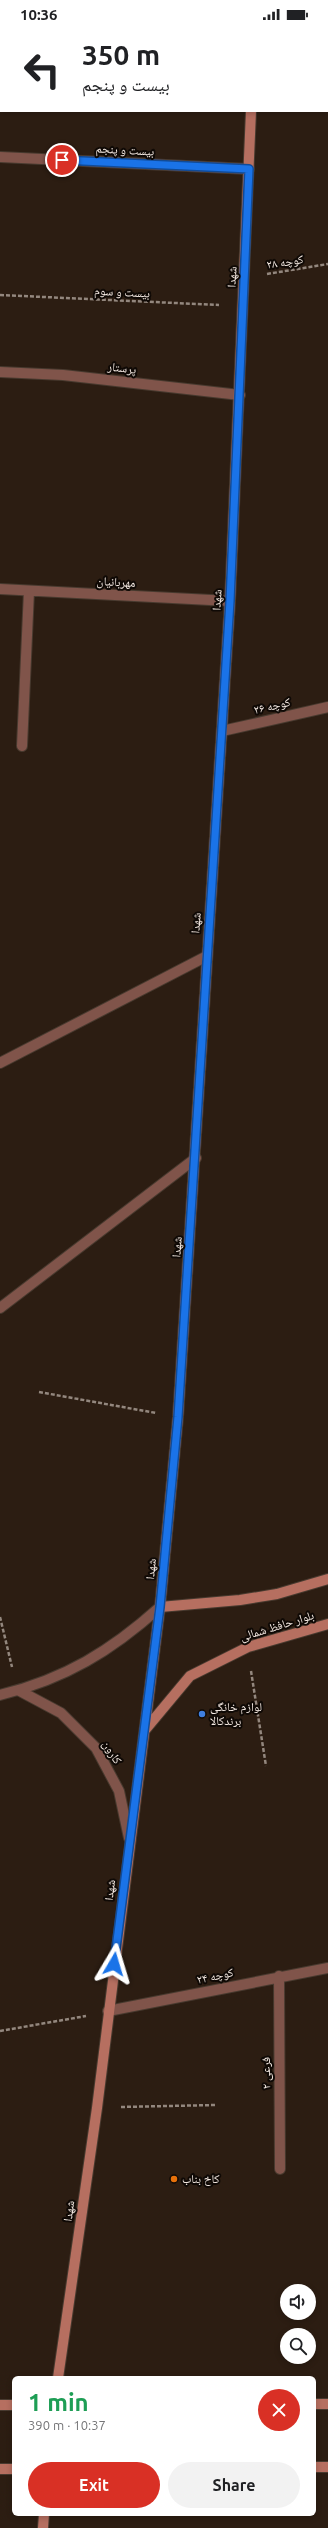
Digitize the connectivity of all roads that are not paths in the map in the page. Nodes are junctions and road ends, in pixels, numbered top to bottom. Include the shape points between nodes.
1 (251, 112) edge
2 (0, 157) edge
3 (249, 169) junction
4 (0, 372) edge
5 (240, 395) junction
6 (0, 589) edge
7 (29, 591) junction
8 (230, 601) junction
9 (328, 707) edge
10 (222, 731) junction
11 (22, 746) dead end
12 (207, 956) junction
13 (0, 1063) edge
14 (196, 1158) junction
15 (0, 1308) edge
16 (328, 1579) edge
17 (160, 1607) junction
18 (328, 1624) edge
19 (18, 1690) junction
20 (0, 1695) edge
21 (145, 1730) junction
22 (129, 1838) junction
23 (328, 1968) edge
24 (278, 1976) junction
25 (108, 2012) junction
26 (280, 2169) dead end
27 (58, 2376) edge
28 (316, 2404) edge
29 (328, 2404) edge
30 (0, 2405) edge
31 (12, 2406) edge
32 (316, 2467) edge
33 (328, 2467) edge
34 (0, 2469) edge
35 (12, 2469) edge
36 (44, 2516) edge
37 (43, 2528) edge

1 - 3 street, شهدا
2 - 3 street, بیست و پنجم
3 - 5 street, شهدا
4 - 5 street, پرستار via 63,375
5 - 8 street, شهدا
6 - 7 street, مهربانیان
7 - 8 street, مهربانیان
7 - 11 street
8 - 10 street, شهدا
9 - 10 street, کوچه ۲۶
10 - 12 street, شهدا
12 - 13 street
12 - 14 street, شهدا
14 - 15 street
14 - 17 street, شهدا via 178,1417
16 - 17 street via 276,1594
17 - 19 street via 132,1633 100,1655 74,1669
17 - 21 street, شهدا
18 - 21 street, بلوار حافظ شمالی via 248,1647 190,1676
19 - 20 street
19 - 22 street, کارون via 61,1713 96,1748 119,1791
21 - 22 street, شهدا
22 - 25 street, شهدا
23 - 24 street, کوچه ۲۴
24 - 25 street, کوچه ۲۴
24 - 26 street, فرعی ۲
25 - 27 street, شهدا via 97,2108
28 - 29 street
30 - 31 street
32 - 33 street
34 - 35 street
36 - 37 street

